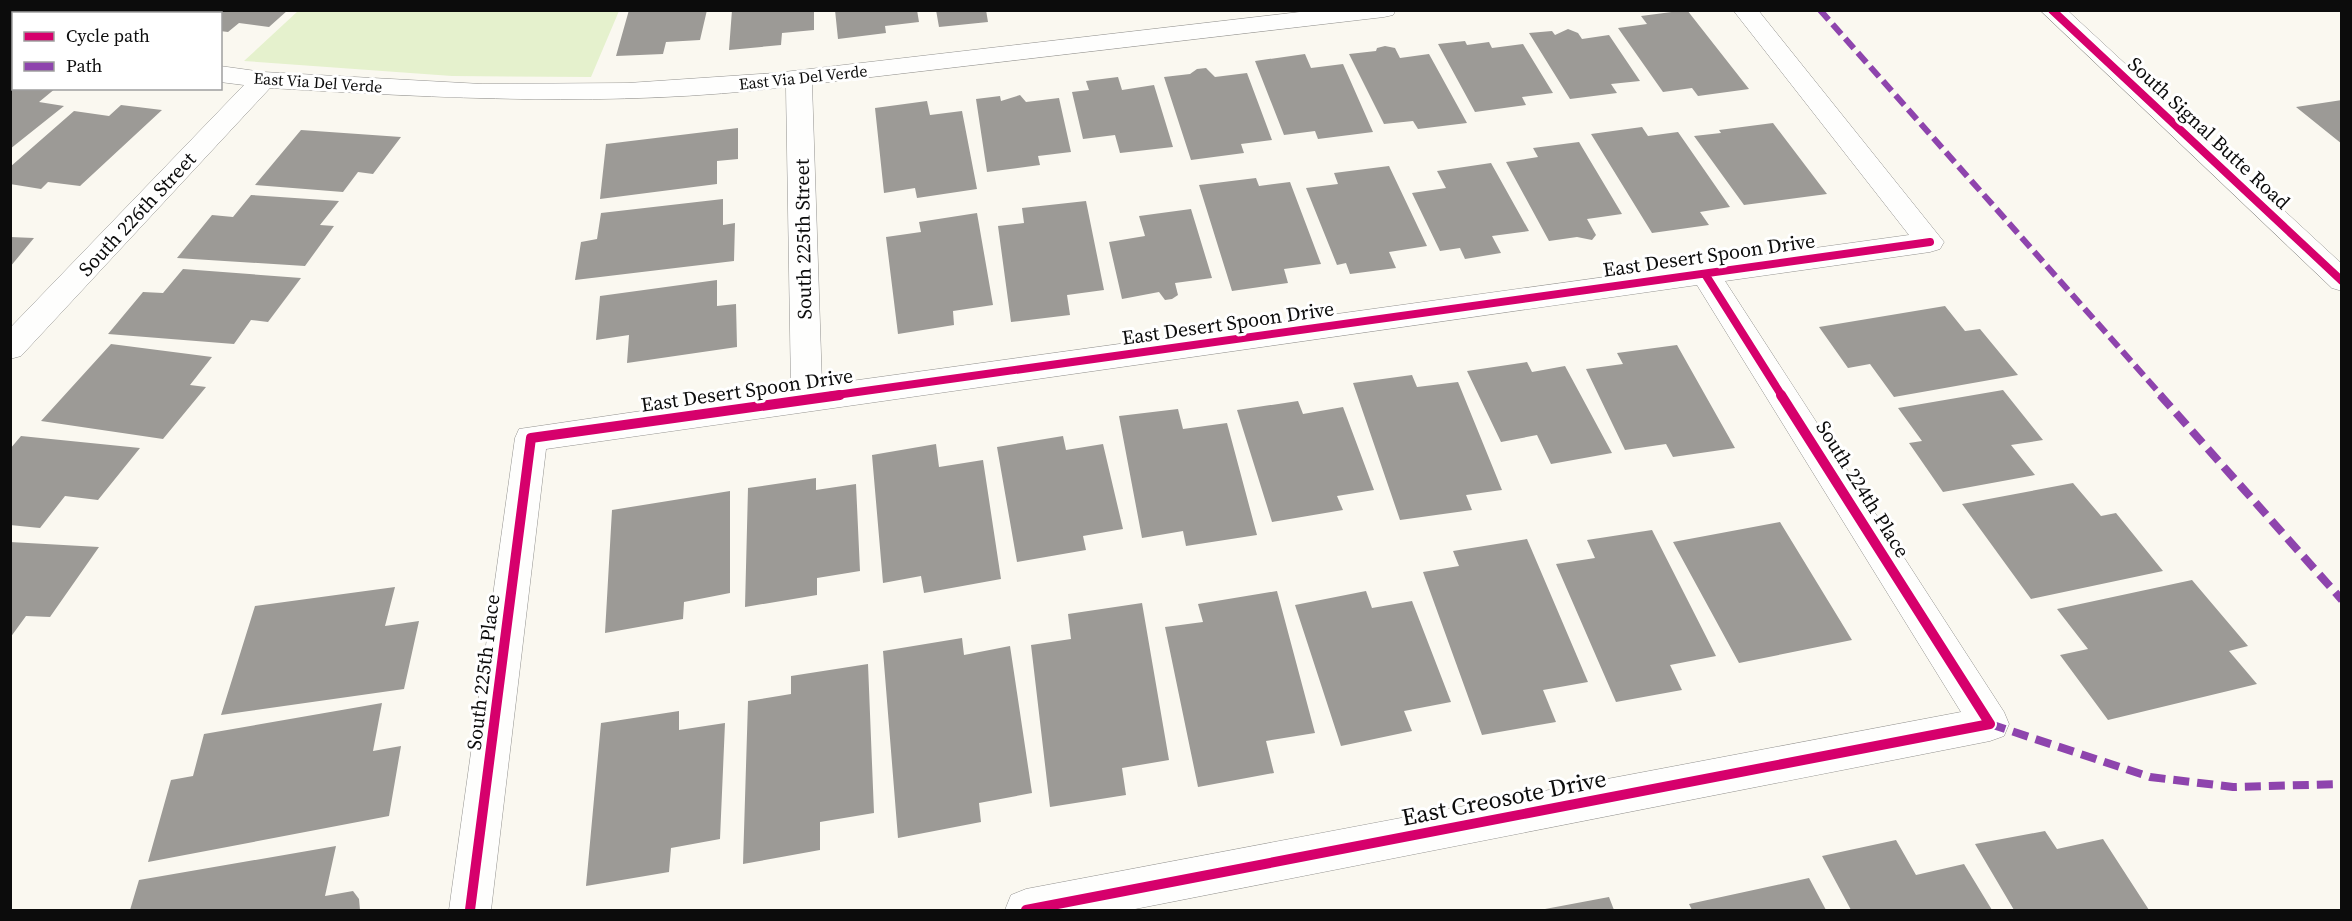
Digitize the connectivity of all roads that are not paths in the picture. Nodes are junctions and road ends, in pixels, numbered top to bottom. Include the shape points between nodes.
1 (1384, 10) edge
2 (1745, 10) edge
3 (2052, 10) edge
4 (222, 74) edge
5 (799, 79) junction
6 (263, 80) junction
7 (1706, 274) junction
8 (2338, 275) edge
9 (10, 348) edge
10 (807, 399) junction
11 (531, 438) joint
12 (1990, 724) joint
13 (470, 910) edge
14 (1026, 910) edge

1 - 5 street, East Via Del Verde
2 - 7 street, East Desert Spoon Drive via 1930,242
3 - 8 street, South Signal Butte Road
4 - 6 street, East Via Del Verde
5 - 6 street, East Via Del Verde via 628,91 500,92
5 - 10 street, South 225th Street
6 - 9 street, South 226th Street
7 - 10 street, East Desert Spoon Drive
7 - 12 street, South 224th Place
10 - 11 street, East Desert Spoon Drive
11 - 13 street, South 225th Place
12 - 14 street, East Creosote Drive

